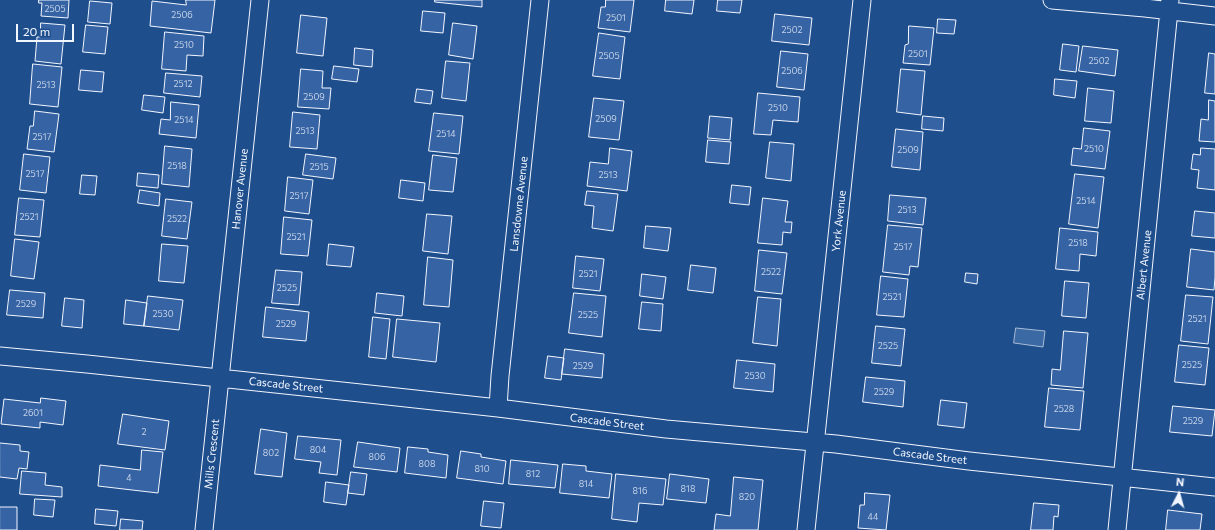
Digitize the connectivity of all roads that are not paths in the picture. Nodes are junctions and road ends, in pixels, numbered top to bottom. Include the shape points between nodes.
1 (260, 0) edge
2 (540, 0) edge
3 (862, 0) edge
4 (1052, 0) edge
5 (1170, 6) edge
6 (1215, 16) edge
7 (0, 356) edge
8 (220, 379) junction
9 (498, 408) junction
10 (816, 442) junction
11 (1122, 477) junction
12 (1215, 487) edge
13 (204, 530) edge
14 (806, 530) edge
15 (1117, 530) edge

1 - 8 street, Hanover Avenue
2 - 9 street, Lansdowne Avenue
3 - 10 street, York Avenue
4 - 5 street
5 - 6 street
5 - 11 street, Albert Avenue
7 - 8 street, Cascade Street
8 - 9 street, Cascade Street
8 - 13 street, Mills Crescent
9 - 10 street, Cascade Street via 666,429
10 - 11 street, Cascade Street
10 - 14 street
11 - 12 street, Cascade Street
11 - 15 street, Albert Avenue

